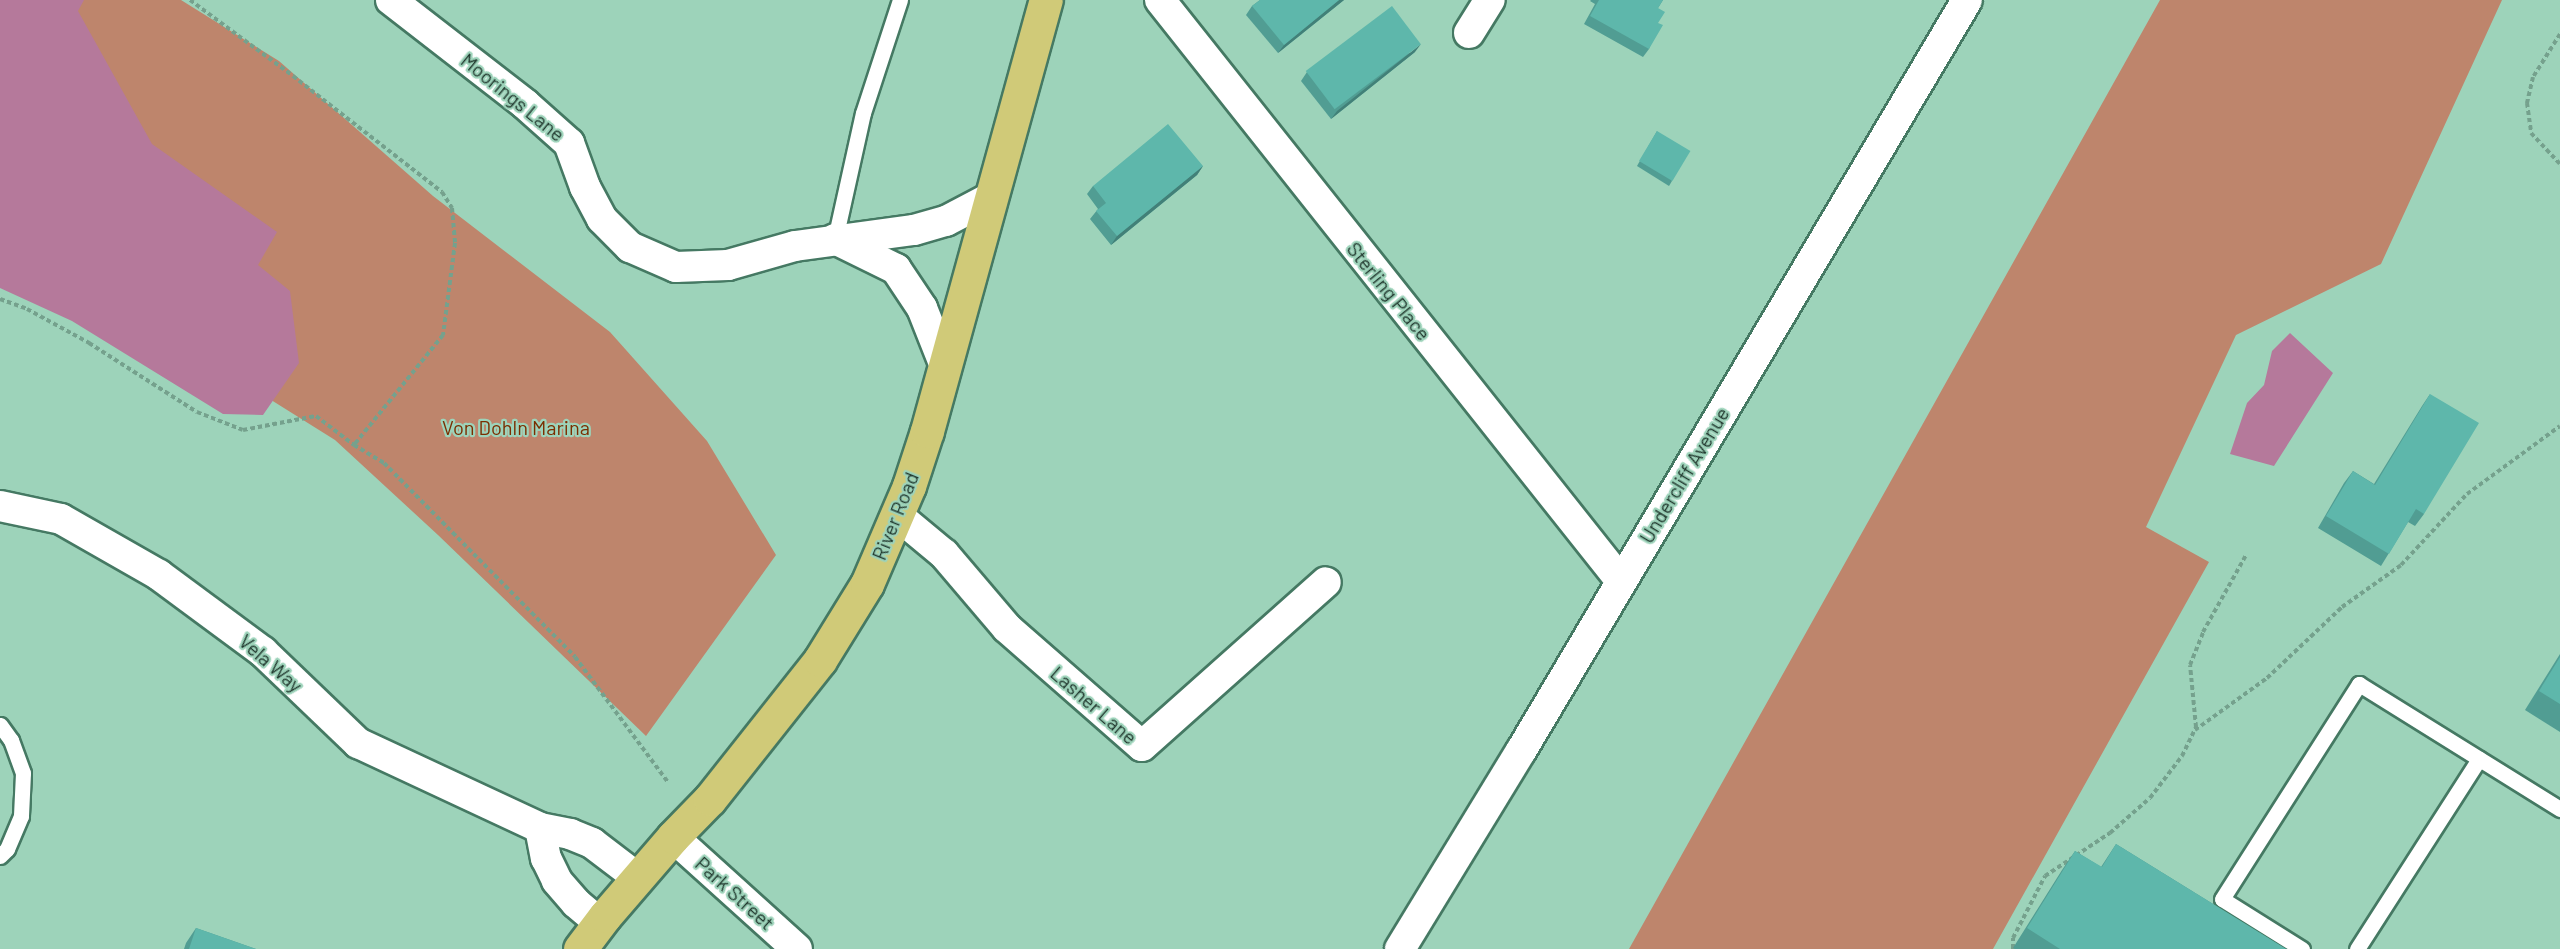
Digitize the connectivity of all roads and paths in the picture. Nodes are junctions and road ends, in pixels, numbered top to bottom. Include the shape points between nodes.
1 (190, 0) edge
2 (391, 0) edge
3 (900, 0) edge
4 (1046, 0) edge
5 (1160, 0) edge
6 (1490, 0) edge
7 (1967, 0) edge
8 (1469, 33) dead end
9 (2560, 34) edge
10 (2560, 164) edge
11 (992, 198) junction
12 (835, 239) junction
13 (0, 299) edge
14 (945, 366) junction
15 (2560, 426) edge
16 (354, 445) junction
17 (0, 506) edge
18 (897, 515) junction
19 (2246, 555) dead end
20 (1621, 581) junction
21 (1326, 582) dead end
22 (0, 725) edge
23 (2194, 730) junction
24 (2479, 759) junction
25 (668, 782) dead end
26 (2560, 809) edge
27 (540, 828) junction
28 (673, 837) junction
29 (0, 855) edge
30 (638, 878) junction
31 (600, 923) junction
32 (580, 949) edge
33 (797, 949) edge
34 (1400, 949) edge
35 (2013, 949) edge
36 (2302, 949) edge
37 (2357, 949) edge

1 - 16 path via 442,192 452,208 454,243 443,335
2 - 12 street, Moorings Lane via 569,143 602,219 630,247 676,267 728,265 775,250
3 - 12 lane via 863,113
4 - 11 main road, River Road
5 - 20 street, Sterling Place
6 - 8 street
7 - 20 street, Undercliff Avenue
9 - 10 path via 2533,77 2527,103 2530,133
11 - 12 street, Moorings Lane via 946,221 914,230
11 - 14 main road, River Road
12 - 14 street via 896,269 922,308
13 - 16 path via 27,309 89,343 197,412 243,430 316,416
14 - 18 main road, River Road
15 - 23 path via 2467,494 2401,565 2342,607 2267,678
16 - 25 path via 384,463 575,657
17 - 27 street, Vela Way via 61,519 159,575 263,652 358,743
18 - 21 street, Lasher Lane via 944,554 1006,628 1142,746
18 - 28 main road, River Road via 867,584 820,660 710,799
19 - 23 path via 2203,632 2190,665 2196,709
20 - 34 street, Undercliff Avenue
22 - 29 lane via 11,740 22,772 21,816 7,849
23 - 35 path via 2182,756 2150,798 2110,833 2045,876 2013,938
24 - 26 lane
24 - 36 lane via 2359,684 2222,899
24 - 37 lane
27 - 30 street, Vela Way via 592,843
27 - 31 street via 546,858 557,880
28 - 30 main road, River Road
28 - 33 street, Park Street
30 - 31 main road, River Road
31 - 32 main road, River Road

